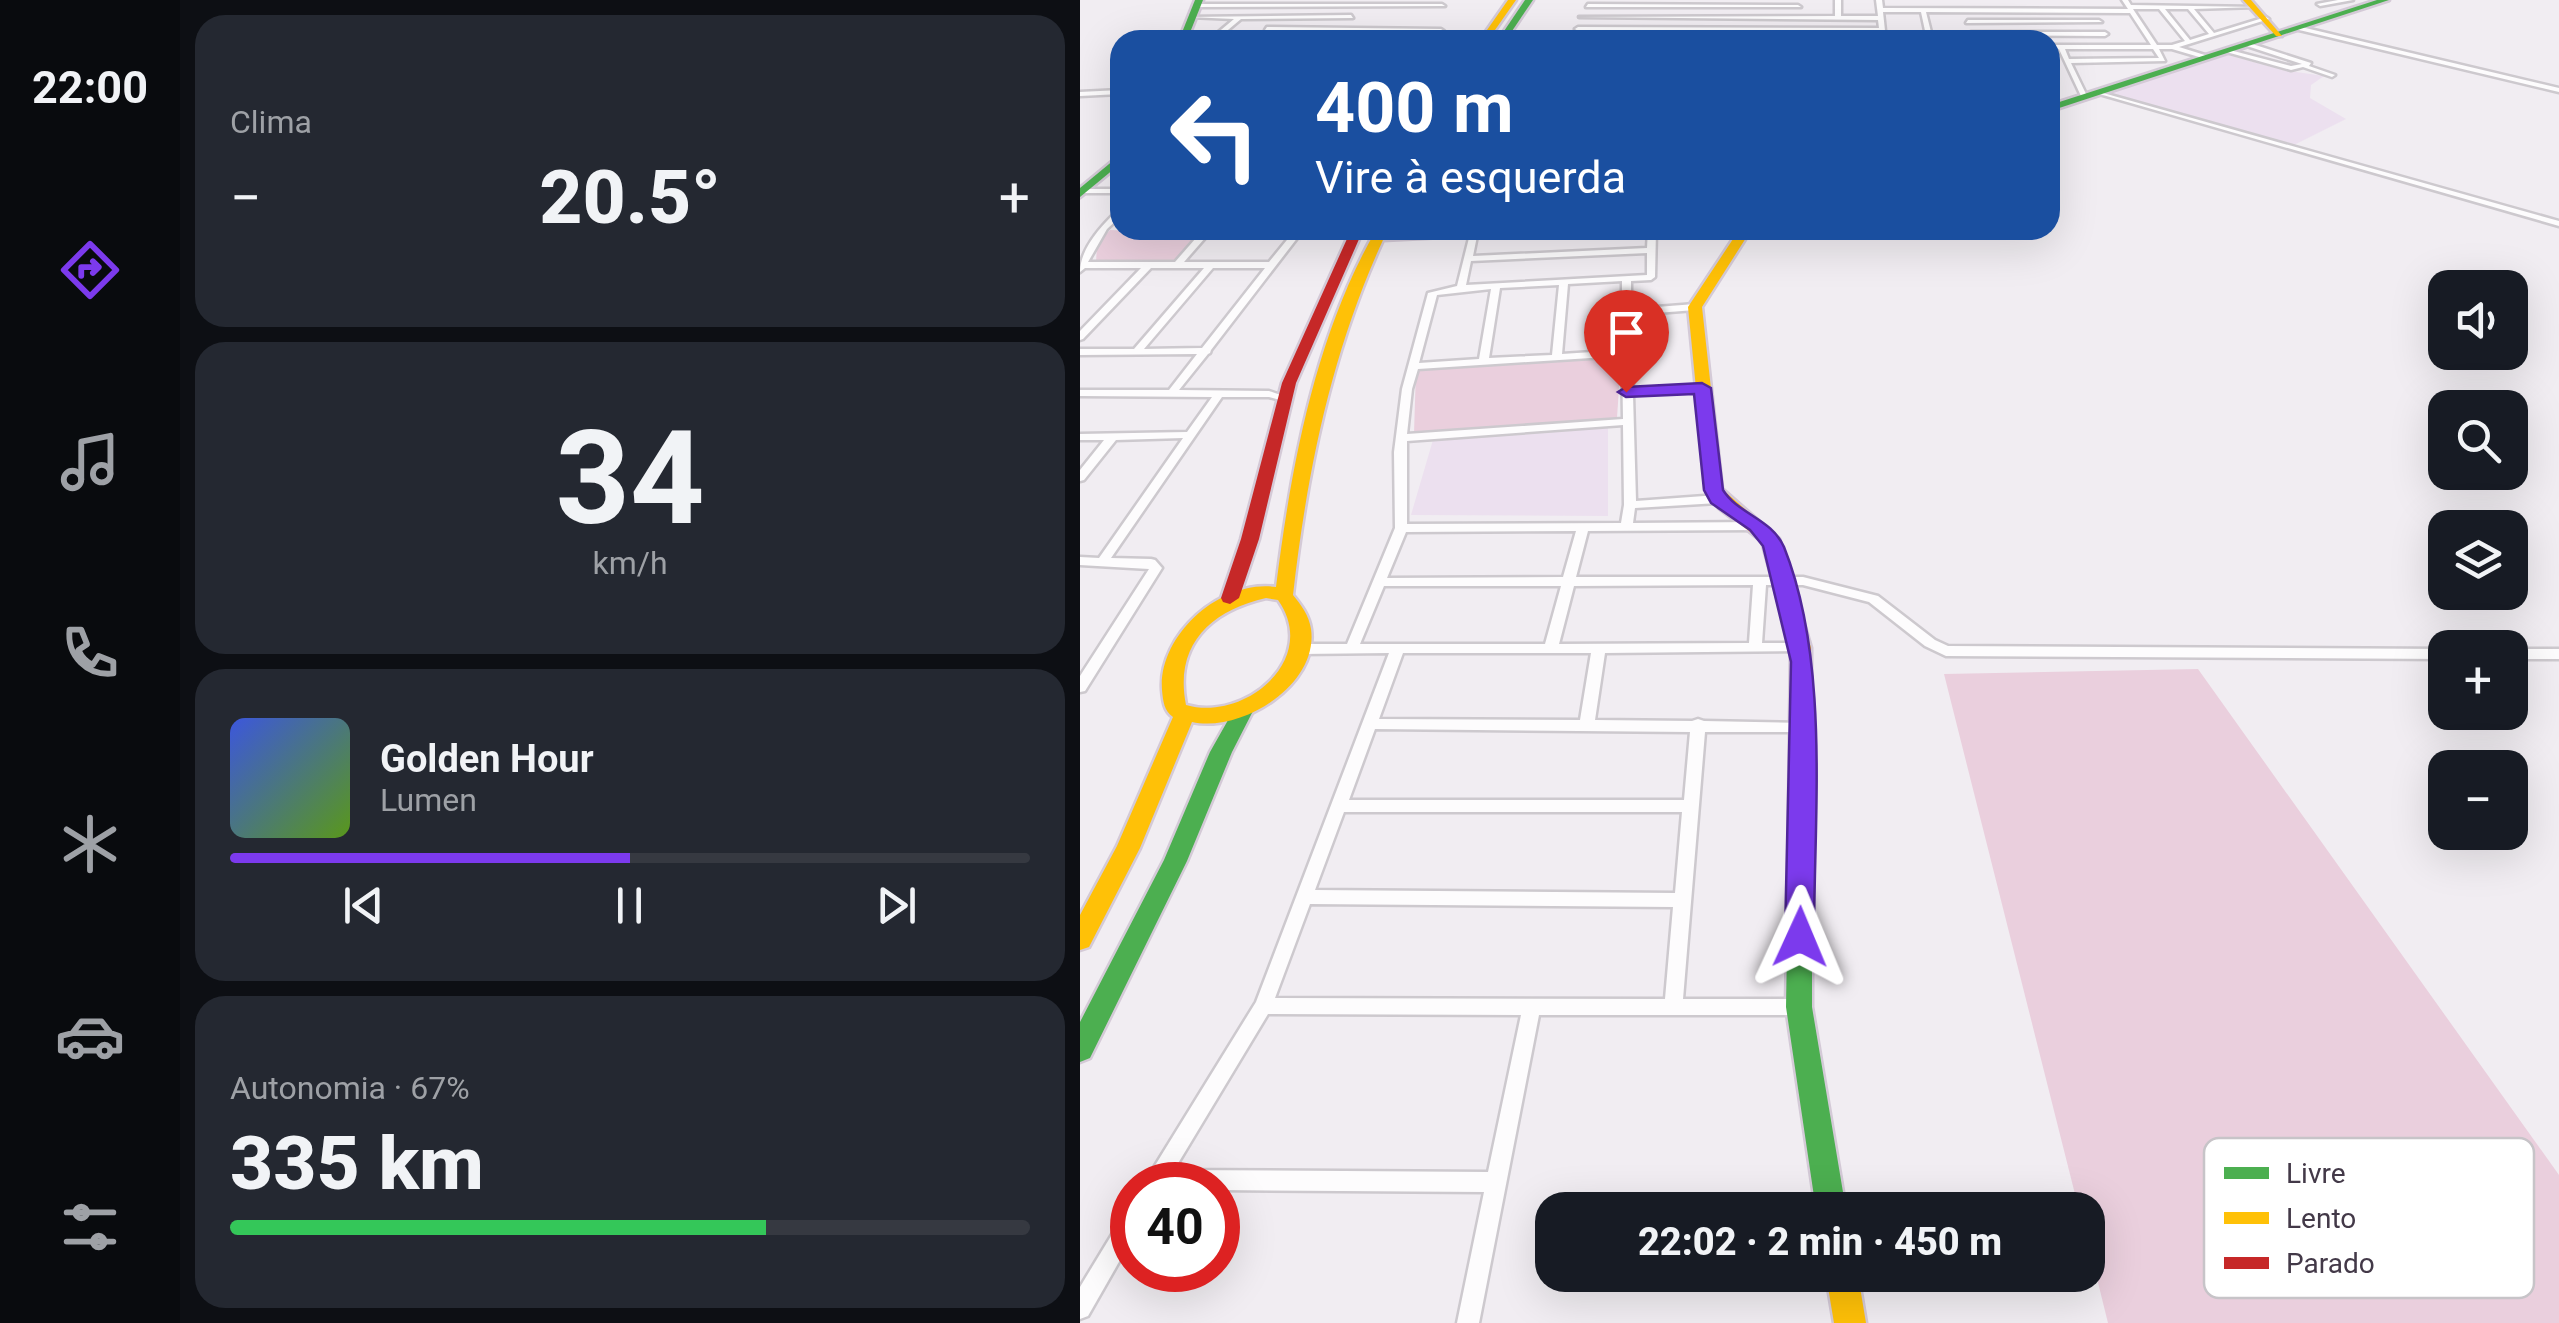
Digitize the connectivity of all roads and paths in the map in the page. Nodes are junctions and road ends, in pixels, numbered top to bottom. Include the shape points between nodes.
1 (1254, 0) edge
2 (1838, 0) edge
3 (1879, 0) edge
4 (1991, 0) edge
5 (2350, 0) edge
6 (2385, 0) edge
7 (1343, 3) edge
8 (1444, 3) edge
9 (1590, 3) edge
10 (1688, 3) edge
11 (1798, 3) edge
12 (1517, 5) edge
13 (1246, 6) junction
14 (1270, 6) junction
15 (1363, 6) junction
16 (1401, 6) junction
17 (1706, 6) junction
18 (2128, 6) edge
19 (2162, 7) junction
20 (2190, 7) junction
21 (2324, 7) edge
22 (1196, 8) edge
23 (1922, 10) junction
24 (1964, 10) junction
25 (1994, 10) junction
26 (2092, 11) junction
27 (1881, 14) junction
28 (2196, 14) junction
29 (1240, 17) junction
30 (1256, 17) junction
31 (1280, 17) junction
32 (1350, 17) junction
33 (1582, 17) junction
34 (2267, 17) edge
35 (1634, 18) junction
36 (1702, 18) junction
37 (1755, 18) junction
38 (1797, 18) junction
39 (1838, 18) junction
40 (1968, 22) junction
41 (2099, 22) junction
42 (1267, 29) joint
43 (1308, 29) joint
44 (1339, 29) junction
45 (1380, 29) junction
46 (1422, 29) junction
47 (1578, 29) joint
48 (1224, 30) edge
49 (1432, 30) edge
50 (1493, 30) edge
51 (1506, 30) edge
52 (1629, 30) junction
53 (1657, 30) joint
54 (1754, 30) junction
55 (1797, 30) joint
56 (1838, 30) joint
57 (1882, 30) joint
58 (1927, 30) edge
59 (1970, 30) edge
60 (2106, 34) junction
61 (2060, 35) edge
62 (2348, 40) junction
63 (2189, 42) junction
64 (2061, 47) joint
65 (2112, 47) junction
66 (2172, 47) junction
67 (2223, 47) junction
68 (2156, 48) junction
69 (2068, 61) junction
70 (2111, 61) junction
71 (2306, 68) junction
72 (2332, 75) dead end
73 (2559, 82) edge
74 (2124, 84) junction
75 (2559, 90) edge
76 (1110, 92) edge
77 (1080, 94) edge
78 (2091, 94) junction
79 (2060, 105) edge
80 (1110, 167) edge
81 (1110, 191) edge
82 (1082, 192) edge
83 (1110, 222) edge
84 (2559, 224) edge
85 (1104, 228) junction
86 (1110, 228) edge
87 (1199, 240) edge
88 (1291, 240) edge
89 (1352, 240) edge
90 (1377, 240) edge
91 (1472, 240) edge
92 (1652, 240) edge
93 (1738, 240) edge
94 (1653, 250) junction
95 (1467, 259) junction
96 (1177, 265) junction
97 (1272, 265) junction
98 (1148, 266) junction
99 (1211, 266) junction
100 (1081, 267) edge
101 (1626, 279) junction
102 (1564, 282) junction
103 (1496, 286) junction
104 (1460, 288) junction
105 (1694, 307) junction
106 (1628, 312) junction
107 (1317, 316) junction
108 (1344, 317) junction
109 (1080, 337) edge
110 (1333, 350) junction
111 (1080, 352) edge
112 (1136, 352) junction
113 (1207, 352) junction
114 (1627, 352) junction
115 (1301, 353) junction
116 (1556, 356) junction
117 (1484, 361) junction
118 (1412, 366) junction
119 (1702, 388) junction
120 (1626, 392) junction
121 (1080, 393) edge
122 (1172, 393) junction
123 (1280, 393) junction
124 (1219, 394) junction
125 (1626, 422) junction
126 (1189, 435) junction
127 (1080, 437) edge
128 (1112, 437) junction
129 (1402, 438) junction
130 (1080, 478) edge
131 (1718, 499) junction
132 (1630, 505) junction
133 (1293, 508) junction
134 (1256, 510) junction
135 (1583, 526) junction
136 (1626, 526) junction
137 (1758, 526) junction
138 (1401, 528) junction
139 (1080, 561) edge
140 (1103, 561) junction
141 (1379, 582) junction
142 (1569, 582) junction
143 (1771, 582) junction
144 (1284, 595) junction
145 (1230, 598) junction
146 (1551, 647) junction
147 (1352, 648) junction
148 (1599, 648) junction
149 (1755, 648) junction
150 (1801, 648) junction
151 (1301, 649) junction
152 (1398, 649) junction
153 (2428, 654) edge
154 (2528, 654) edge
155 (2559, 654) edge
156 (1080, 688) edge
157 (1243, 712) junction
158 (1184, 716) junction
159 (1587, 722) junction
160 (1372, 724) junction
161 (1698, 724) junction
162 (1802, 726) junction
163 (1342, 806) junction
164 (1689, 806) junction
165 (1305, 897) junction
166 (1680, 900) junction
167 (1080, 939) edge
168 (1532, 1005) junction
169 (1673, 1005) junction
170 (1263, 1006) junction
171 (1799, 1007) junction
172 (1080, 1049) edge
173 (1168, 1162) edge
174 (1497, 1182) junction
175 (1240, 1183) edge
176 (1828, 1192) edge
177 (1110, 1257) edge
178 (1845, 1292) edge
179 (1080, 1308) edge
180 (1468, 1323) edge
181 (1850, 1323) edge

1 - 13 street
2 - 39 street
3 - 27 street
4 - 25 street
5 - 21 street
6 - 21 main road
7 - 14 street
7 - 15 street
8 - 16 street
8 - 46 street
9 - 10 street
9 - 33 street
10 - 17 street
11 - 17 street
11 - 38 street
12 - 50 main road
12 - 51 main road
13 - 14 street
13 - 22 street
14 - 30 street
15 - 16 street
15 - 32 street
16 - 45 street
17 - 36 street
18 - 19 street
18 - 26 street
18 - 68 street
19 - 20 street
19 - 63 street
20 - 28 street
20 - 34 street
21 - 34 main road
22 - 29 street
23 - 24 street
23 - 27 street
23 - 58 street
24 - 25 street
24 - 40 street
25 - 26 street
26 - 41 street
27 - 39 street
27 - 57 street
28 - 34 street
28 - 67 street
29 - 30 street
29 - 48 street
30 - 31 street
31 - 32 street
31 - 42 street
32 - 44 street
33 - 35 street
33 - 47 street
34 - 62 street
34 - 67 main road
34 - 67 street
35 - 36 street
35 - 52 street
36 - 37 street
37 - 38 street
37 - 54 street
38 - 39 street
40 - 41 street
40 - 59 street
41 - 60 street
42 - 43 street
43 - 44 street
44 - 45 street
45 - 46 street
46 - 49 street
47 - 52 street
52 - 53 street
53 - 54 street
54 - 55 street
55 - 56 street
56 - 57 street
60 - 61 street
60 - 65 street
62 - 73 street
62 - 75 street
63 - 66 street
63 - 67 street
64 - 65 street
64 - 69 street
65 - 68 street
66 - 67 street
66 - 68 street
67 - 71 street
67 - 71 street via 2302,60
67 - 74 main road
68 - 70 street via 2161,60
69 - 70 street
69 - 78 street
70 - 74 street
71 - 72 street
74 - 78 main road
76 - 77 street
78 - 79 main road
78 - 84 street
80 - 82 main road
81 - 82 street
83 - 85 street
85 - 86 street
85 - 100 street
87 - 96 street
88 - 97 street
89 - 107 main road
90 - 108 main road
91 - 95 street
92 - 94 street
93 - 105 main road
94 - 95 street
94 - 101 street via 1653,276
95 - 104 street
96 - 98 street
96 - 99 street
97 - 99 street
97 - 113 street
98 - 100 street
98 - 109 street
99 - 112 street
101 - 102 street
101 - 106 street
102 - 103 street
102 - 116 street
103 - 104 street
103 - 117 street
104 - 118 street via 1433,293
105 - 106 street
105 - 119 main road
106 - 114 street
107 - 108 main road
107 - 115 main road
108 - 110 main road
110 - 115 main road
110 - 133 main road
111 - 112 street
112 - 113 street
113 - 122 street
114 - 116 street
114 - 120 street
115 - 123 main road
116 - 117 street
117 - 118 street
118 - 129 street
119 - 120 street
119 - 131 main road
120 - 125 street
121 - 122 street
122 - 124 street
123 - 124 street
123 - 134 main road
124 - 126 street
125 - 129 street
125 - 132 street
126 - 128 street
126 - 140 street
127 - 128 street
128 - 130 street
129 - 138 street
131 - 132 street
131 - 137 main road
132 - 136 street
133 - 134 main road
133 - 144 main road
134 - 145 main road via 1247,559
135 - 136 street
135 - 138 street
135 - 142 street
136 - 137 street
137 - 143 main road via 1773,546
138 - 141 street
139 - 140 street
140 - 156 street via 1150,563 1156,572
141 - 142 street
141 - 147 street
142 - 143 street
142 - 146 street
143 - 149 street
143 - 150 main road
143 - 153 street via 1812,582 1873,599 1946,650
144 - 145 main road
144 - 151 main road via 1302,620
145 - 158 main road via 1194,628 1172,660 1169,690
146 - 148 street
146 - 152 street
147 - 151 street
147 - 152 street
148 - 149 street
148 - 159 street
149 - 150 street
150 - 162 main road
151 - 157 main road via 1276,686
152 - 160 street
154 - 155 street
157 - 158 main road via 1211,720
157 - 172 main road
158 - 167 main road via 1128,848
159 - 160 street
159 - 161 street
160 - 163 street
161 - 162 street
161 - 164 street
162 - 171 main road
163 - 164 street
163 - 165 street
164 - 166 street
165 - 166 street
165 - 170 street
166 - 169 street
168 - 169 street
168 - 170 street
168 - 174 street
169 - 171 street
170 - 173 street
171 - 176 main road
174 - 175 street
174 - 180 street
177 - 179 street
178 - 181 main road

